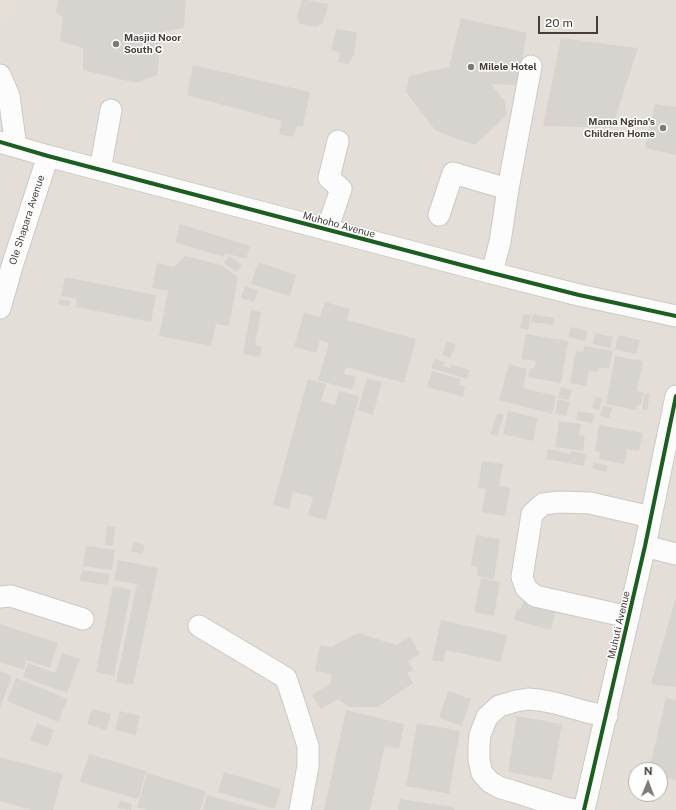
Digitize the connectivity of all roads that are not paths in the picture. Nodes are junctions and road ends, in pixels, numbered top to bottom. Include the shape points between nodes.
1 (531, 66) dead end
2 (0, 75) edge
3 (111, 110) dead end
4 (338, 141) dead end
5 (8, 144) edge
6 (48, 156) junction
7 (100, 170) junction
8 (508, 189) junction
9 (440, 215) dead end
10 (327, 230) junction
11 (7, 261) edge
12 (492, 273) junction
13 (0, 308) edge
14 (676, 316) edge
15 (676, 396) edge
16 (651, 518) junction
17 (645, 546) junction
18 (676, 554) edge
19 (0, 598) edge
20 (629, 617) junction
21 (83, 619) dead end
22 (199, 626) dead end
23 (606, 716) junction
24 (300, 810) edge
25 (576, 810) edge
26 (584, 810) edge

1 - 8 street
2 - 5 street via 9,96
3 - 7 street
4 - 10 street via 329,178 341,189
5 - 6 street, Muhoho Avenue
6 - 7 street, Muhoho Avenue
6 - 11 street, Ole Shapara Avenue
7 - 10 street, Muhoho Avenue
8 - 9 street via 453,173
8 - 12 street via 500,242
10 - 12 street, Muhoho Avenue
11 - 13 street, Ole Shapara Avenue
12 - 14 street, Muhoho Avenue
15 - 16 street, Muhuti Avenue
16 - 17 street, Muhuti Avenue
16 - 20 street via 590,503 567,502 543,504 532,514 522,577 526,588 535,596
17 - 18 street
17 - 20 street, Muhuti Avenue
19 - 21 street via 11,596
20 - 23 street, Muhuti Avenue
22 - 24 street via 286,678 308,746 308,766
23 - 25 street via 547,701 528,699 499,706 487,717 480,735 479,760 482,773 490,782 501,788
23 - 26 street, Muhuti Avenue

